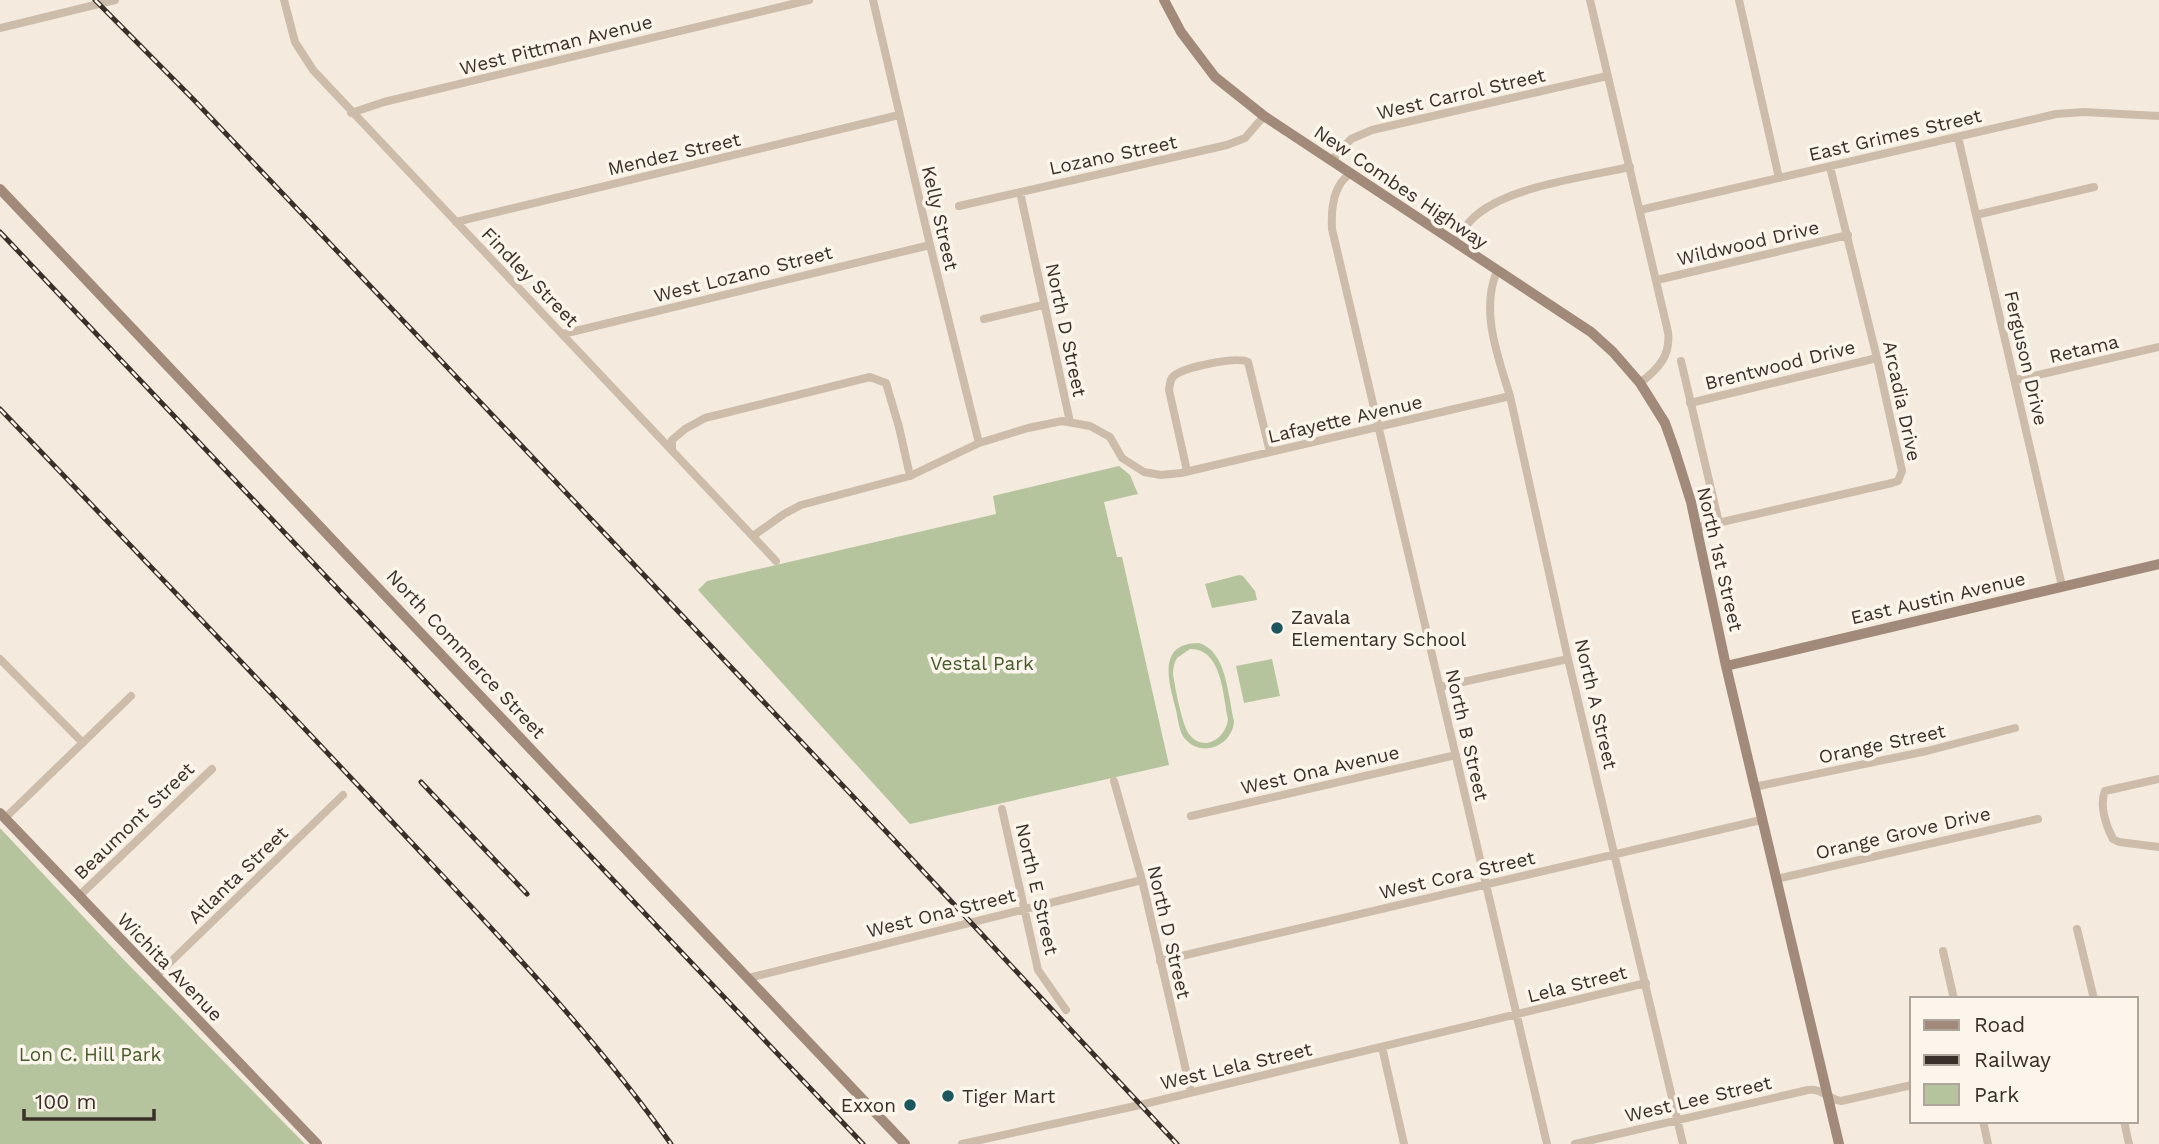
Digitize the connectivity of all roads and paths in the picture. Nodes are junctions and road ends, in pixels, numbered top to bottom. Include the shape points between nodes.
1 (115, 0) edge
2 (284, 0) edge
3 (809, 0) edge
4 (873, 0) edge
5 (1164, 0) edge
6 (1590, 0) edge
7 (1740, 0) edge
8 (0, 28) edge
9 (1607, 76) junction
10 (351, 113) junction
11 (900, 115) junction
12 (1264, 116) junction
13 (2159, 116) edge
14 (1958, 137) junction
15 (1331, 161) junction
16 (1630, 167) junction
17 (1830, 167) junction
18 (1350, 174) junction
19 (1779, 178) junction
20 (2094, 187) dead end
21 (0, 189) edge
22 (1020, 192) junction
23 (959, 206) dead end
24 (1640, 210) junction
25 (1976, 215) junction
26 (456, 222) junction
27 (1847, 235) junction
28 (1454, 242) junction
29 (930, 245) junction
30 (1497, 271) junction
31 (1657, 281) junction
32 (1043, 305) junction
33 (984, 318) dead end
34 (563, 334) junction
35 (2159, 347) edge
36 (1877, 358) junction
37 (1681, 361) dead end
38 (2016, 380) junction
39 (1640, 383) junction
40 (1510, 396) junction
41 (1690, 403) junction
42 (1070, 422) junction
43 (1379, 427) junction
44 (979, 443) junction
45 (672, 449) junction
46 (1270, 452) junction
47 (1187, 471) junction
48 (910, 476) junction
49 (1719, 523) junction
50 (1696, 528) junction
51 (753, 536) junction
52 (776, 561) dead end
53 (2159, 564) edge
54 (2062, 586) junction
55 (0, 659) edge
56 (1568, 659) junction
57 (1726, 666) junction
58 (1440, 687) junction
59 (131, 696) dead end
60 (2015, 728) dead end
61 (83, 743) junction
62 (1456, 755) junction
63 (212, 769) dead end
64 (2159, 779) edge
65 (1114, 781) dead end
66 (1754, 787) junction
67 (343, 795) dead end
68 (1002, 809) dead end
69 (2, 816) edge
70 (1191, 816) dead end
71 (2038, 818) dead end
72 (1761, 820) junction
73 (2159, 847) edge
74 (1615, 854) junction
75 (1776, 879) junction
76 (1142, 880) junction
77 (1486, 884) junction
78 (79, 897) junction
79 (1026, 908) junction
80 (2077, 929) dead end
81 (1943, 951) dead end
82 (1160, 961) junction
83 (155, 977) junction
84 (748, 978) junction
85 (1646, 983) junction
86 (1954, 997) edge
87 (2094, 997) edge
88 (1066, 1010) dead end
89 (1517, 1015) junction
90 (1382, 1047) junction
91 (1910, 1085) edge
92 (1191, 1092) junction
93 (1827, 1094) junction
94 (1678, 1120) junction
95 (1983, 1123) edge
96 (2124, 1123) edge
97 (317, 1144) edge
98 (905, 1144) edge
99 (961, 1144) edge
100 (1404, 1144) edge
101 (1547, 1144) edge
102 (1575, 1144) edge
103 (1683, 1144) edge
104 (1839, 1144) edge
105 (1988, 1144) edge
106 (2129, 1144) edge

1 - 8 street
2 - 10 street, Findley Street via 295,42
3 - 10 street, West Pittman Avenue
4 - 11 street, Kelly Street
5 - 12 street, New Combes Highway via 1215,77
6 - 9 street
7 - 19 street
9 - 15 street, West Carrol Street via 1372,130 1348,142
9 - 16 street
10 - 26 street, Findley Street
11 - 26 street, Mendez Street
11 - 29 street, Kelly Street
12 - 15 street, New Combes Highway
12 - 22 street, Lozano Street via 1245,138 1227,145
13 - 14 street, East Grimes Street via 2056,114
14 - 17 street, East Grimes Street
14 - 25 street, Ferguson Drive
15 - 18 street, New Combes Highway
16 - 24 street
16 - 28 street via 1516,193 1481,211
17 - 19 street, East Grimes Street
17 - 27 street, Arcadia Drive
18 - 28 street, New Combes Highway
18 - 43 street, North B Street via 1335,197 1332,229
19 - 24 street, East Grimes Street
20 - 25 street
21 - 84 street, North Commerce Street
22 - 23 street, Lozano Street
22 - 32 street, North D Street
24 - 31 street
25 - 38 street, Ferguson Drive
26 - 34 street, Findley Street
27 - 31 street, Wildwood Drive
27 - 36 street, Arcadia Drive
28 - 30 street, New Combes Highway
29 - 34 street, West Lozano Street
29 - 44 street, Kelly Street
30 - 39 street, New Combes Highway via 1591,332
30 - 40 street, North A Street via 1489,304
31 - 39 street via 1669,347 1663,362
32 - 33 street
32 - 42 street, North D Street
34 - 45 street, Findley Street
35 - 38 street, Retama
36 - 41 street, Brentwood Drive
36 - 49 street, Arcadia Drive via 1902,471 1898,481
37 - 41 street
38 - 54 street, Ferguson Drive
39 - 50 street, North 1st Street via 1665,423
40 - 43 street, Lafayette Avenue
40 - 56 street, North A Street
41 - 49 street
42 - 44 street via 1028,428
42 - 47 street, North D Street via 1090,425 1110,437 1122,458 1143,472
43 - 46 street, Lafayette Avenue
43 - 58 street, North B Street
44 - 48 street
45 - 48 street via 673,440 705,418 870,377 886,383
45 - 51 street, Findley Street
46 - 47 street, Lafayette Avenue
46 - 47 street via 1248,362 1215,363 1177,373 1168,390
48 - 51 street via 801,505
49 - 50 street, Arcadia Drive
50 - 57 street, North 1st Street
51 - 52 street, Findley Street
53 - 54 street, East Austin Avenue
54 - 57 street, East Austin Avenue
55 - 61 street
56 - 58 street
56 - 74 street, North A Street
57 - 66 street, North 1st Street
58 - 62 street, North B Street
59 - 61 street
60 - 66 street, Orange Street
61 - 69 street
62 - 70 street, West Ona Avenue
62 - 77 street, North B Street
63 - 78 street, Beaumont Street
64 - 73 street via 2105,791 2103,796 2112,839
65 - 76 street, North D Street
66 - 72 street, North 1st Street
67 - 83 street, Atlanta Street
68 - 79 street, North E Street
69 - 78 street, Wichita Avenue
71 - 75 street, Orange Grove Drive
72 - 74 street, West Cora Street
72 - 75 street, North 1st Street
74 - 77 street, West Cora Street
74 - 85 street, North A Street
75 - 93 street, North 1st Street
76 - 79 street, West Ona Street
76 - 82 street, North D Street
77 - 82 street, West Cora Street
77 - 89 street, North B Street
78 - 83 street, Wichita Avenue
79 - 84 street, West Ona Street
79 - 88 street, North E Street via 1038,970
80 - 87 street
81 - 86 street
82 - 92 street, North D Street
83 - 97 street, Wichita Avenue
84 - 98 street, North Commerce Street
85 - 89 street, Lela Street
85 - 94 street, North A Street
89 - 90 street, West Lela Street
89 - 101 street, North B Street
90 - 92 street, West Lela Street
90 - 100 street
91 - 93 street, West Lee Street via 1848,1100 1834,1100
92 - 99 street, West Lela Street
93 - 94 street, West Lee Street via 1808,1090
93 - 104 street, North 1st Street
94 - 102 street, West Lee Street
94 - 103 street, North A Street
95 - 105 street
96 - 106 street

